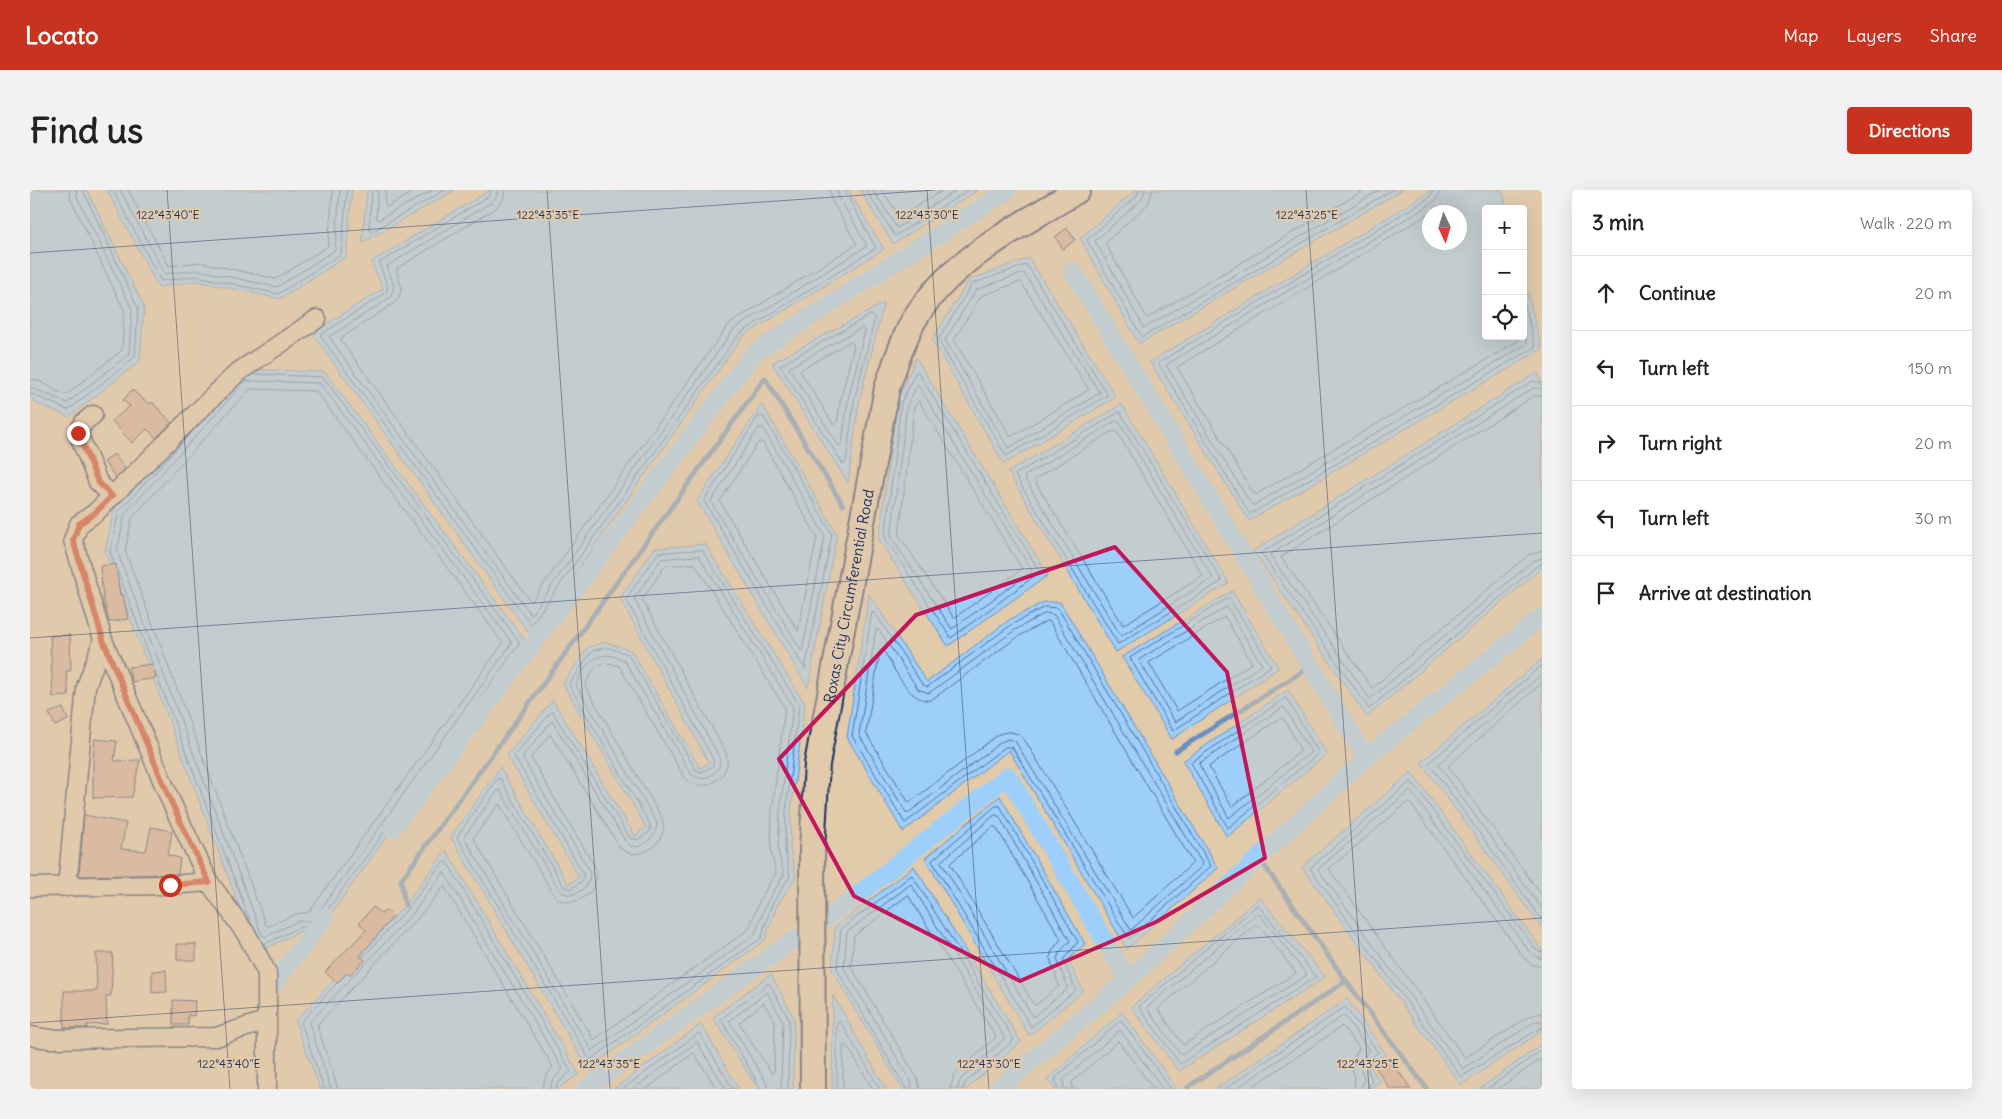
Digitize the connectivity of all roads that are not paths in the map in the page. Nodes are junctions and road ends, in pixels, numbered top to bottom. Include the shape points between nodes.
1 (1078, 190) edge
2 (317, 319) dead end
3 (93, 414) dead end
4 (112, 496) junction
5 (103, 640) junction
6 (209, 882) junction
7 (30, 887) edge
8 (67, 887) junction
9 (265, 1021) junction
10 (30, 1036) edge
11 (267, 1089) edge
12 (813, 1089) edge

1 - 12 main road, Roxas City Circumferential Road via 966,263 945,283 915,320 887,388 817,764 812,850
2 - 4 street via 238,372
3 - 4 street via 78,433 98,482
4 - 5 street via 79,524 73,540
5 - 6 street
5 - 8 street via 86,687
6 - 8 street
6 - 9 street via 247,935 267,973
7 - 8 street
9 - 10 street via 216,1037 50,1039
9 - 11 street

